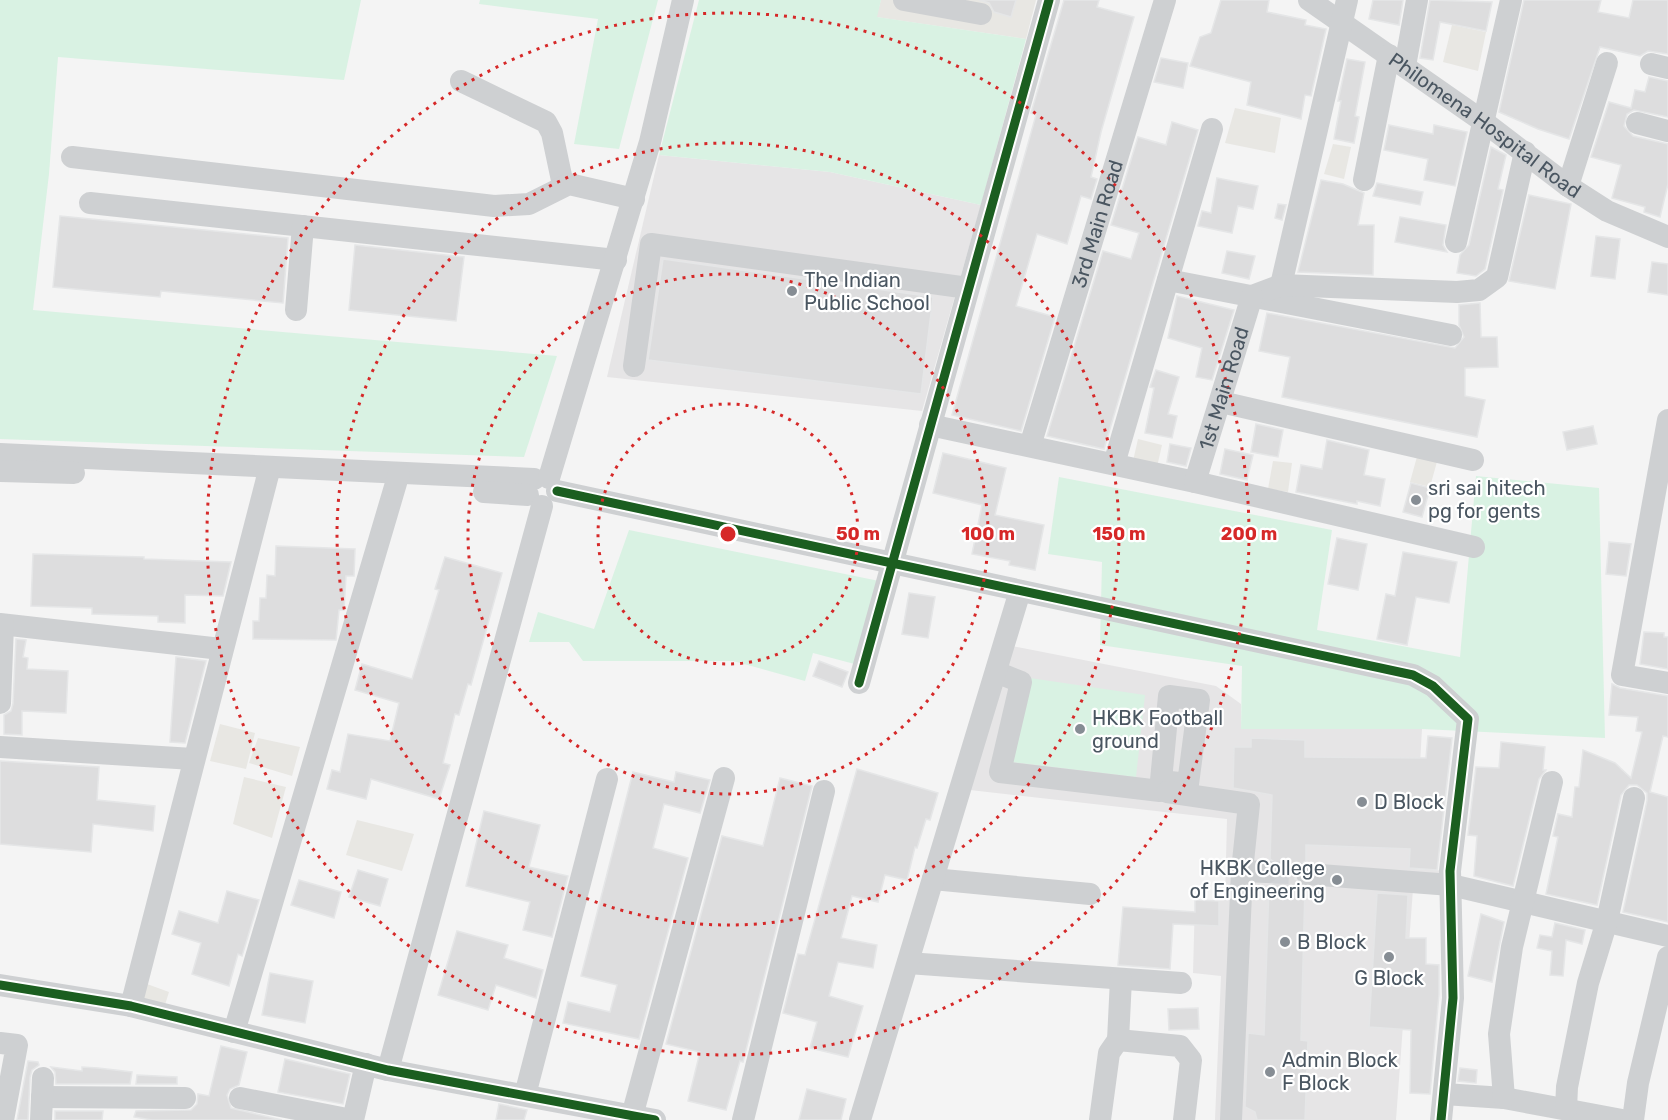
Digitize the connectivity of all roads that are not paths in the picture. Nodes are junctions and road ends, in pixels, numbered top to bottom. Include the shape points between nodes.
1 (682, 0) edge
2 (904, 0) edge
3 (1048, 0) edge
4 (1166, 0) edge
5 (1309, 0) edge
6 (1417, 0) edge
7 (1511, 0) edge
8 (1345, 11) edge
9 (981, 14) dead end
10 (1397, 60) junction
11 (1607, 63) dead end
12 (461, 81) dead end
13 (1484, 122) junction
14 (1637, 123) dead end
15 (1212, 129) dead end
16 (1668, 131) edge
17 (1525, 152) junction
18 (72, 158) dead end
19 (1364, 180) dead end
20 (563, 185) junction
21 (1568, 186) junction
22 (634, 199) junction
23 (90, 203) dead end
24 (303, 226) junction
25 (1668, 237) edge
26 (1456, 242) dead end
27 (616, 260) junction
28 (1168, 280) junction
29 (1281, 285) junction
30 (968, 288) junction
31 (1252, 296) junction
32 (296, 310) dead end
33 (1451, 335) dead end
34 (634, 366) dead end
35 (1221, 402) junction
36 (1668, 420) edge
37 (930, 425) junction
38 (1030, 447) junction
39 (0, 454) edge
40 (1473, 460) dead end
41 (1114, 464) junction
42 (0, 471) edge
43 (268, 474) junction
44 (396, 480) junction
45 (1195, 482) junction
46 (542, 490) junction
47 (1474, 547) dead end
48 (894, 562) junction
49 (1020, 591) junction
50 (2, 624) edge
51 (222, 649) junction
52 (996, 672) junction
53 (859, 682) dead end
54 (1668, 683) edge
55 (0, 703) edge
56 (0, 747) edge
57 (193, 759) junction
58 (724, 778) dead end
59 (607, 779) dead end
60 (1552, 782) dead end
61 (824, 791) dead end
62 (1634, 798) dead end
63 (1242, 871) junction
64 (1267, 872) tunnel mouth
65 (1307, 874) tunnel mouth
66 (933, 879) junction
67 (1451, 885) junction
68 (1090, 894) dead end
69 (1524, 903) junction
70 (1607, 921) junction
71 (1668, 936) edge
72 (1668, 957) edge
73 (908, 963) junction
74 (1121, 979) junction
75 (1181, 983) dead end
76 (0, 985) edge
77 (130, 1006) junction
78 (234, 1032) junction
79 (1118, 1040) junction
80 (0, 1043) edge
81 (366, 1064) junction
82 (388, 1070) junction
83 (1444, 1094) junction
84 (525, 1095) junction
85 (185, 1098) dead end
86 (240, 1098) dead end
87 (1504, 1098) junction
88 (1566, 1109) junction
89 (1533, 1111) edge
90 (632, 1116) junction
91 (3, 1120) edge
92 (41, 1120) edge
93 (353, 1120) edge
94 (655, 1120) edge
95 (742, 1120) edge
96 (860, 1120) edge
97 (1100, 1120) edge
98 (1184, 1120) edge
99 (1231, 1120) edge
100 (1442, 1120) edge
101 (1623, 1120) edge
102 (1633, 1120) edge

1 - 22 street
2 - 9 street
3 - 30 street
4 - 38 street, 3rd Main Road
5 - 8 street, Philomena Hospital Road
6 - 10 street
7 - 13 street
8 - 10 street, Philomena Hospital Road
8 - 29 street
10 - 13 street, Philomena Hospital Road
10 - 19 street
11 - 21 street
12 - 20 street via 546,122
13 - 17 street, Philomena Hospital Road
13 - 26 street
14 - 16 street
15 - 28 street
17 - 21 street, Philomena Hospital Road
17 - 29 street via 1497,277 1479,290
18 - 20 street via 494,206 530,204
20 - 22 street via 576,184
21 - 25 street, Philomena Hospital Road via 1607,211
22 - 27 street
23 - 24 street
24 - 27 street
24 - 32 street
27 - 46 street
28 - 31 street
28 - 41 street
29 - 31 street
30 - 34 street via 651,244
30 - 37 street
31 - 33 street
31 - 35 street, 1st Main Road
35 - 40 street
35 - 45 street, 1st Main Road
36 - 54 street via 1622,675
37 - 38 street
37 - 48 street
38 - 41 street
39 - 43 street
41 - 45 street
42 - 43 street
43 - 44 street
43 - 51 street
44 - 46 street
44 - 78 street
45 - 47 street
46 - 48 street
46 - 82 street
48 - 49 street
48 - 53 street
49 - 52 street
49 - 67 street via 1413,675 1433,686 1468,719
50 - 51 street
50 - 55 street
51 - 57 street
52 - 63 street via 1021,682 1000,772 1160,786 1250,804
52 - 66 street
56 - 57 street
57 - 77 street
58 - 90 street
59 - 84 street
60 - 69 street
61 - 95 street
62 - 70 street
63 - 64 street
63 - 99 street
65 - 67 street
66 - 68 street
66 - 73 street
67 - 69 street
67 - 83 street via 1453,998
69 - 70 street
69 - 87 street via 1512,947 1499,1034
70 - 71 street
70 - 88 street via 1588,983
72 - 102 street
73 - 74 street
73 - 96 street
74 - 75 street
74 - 79 street
76 - 77 street
77 - 78 street
78 - 81 street
79 - 97 street via 1109,1053
79 - 98 street via 1180,1046 1191,1060
80 - 91 street via 17,1045
81 - 82 street
81 - 93 street
82 - 84 street
83 - 87 street
83 - 100 street
84 - 90 street
85 - 92 street via 43,1087
86 - 93 street
87 - 89 street
88 - 89 street
88 - 101 street
90 - 94 street

